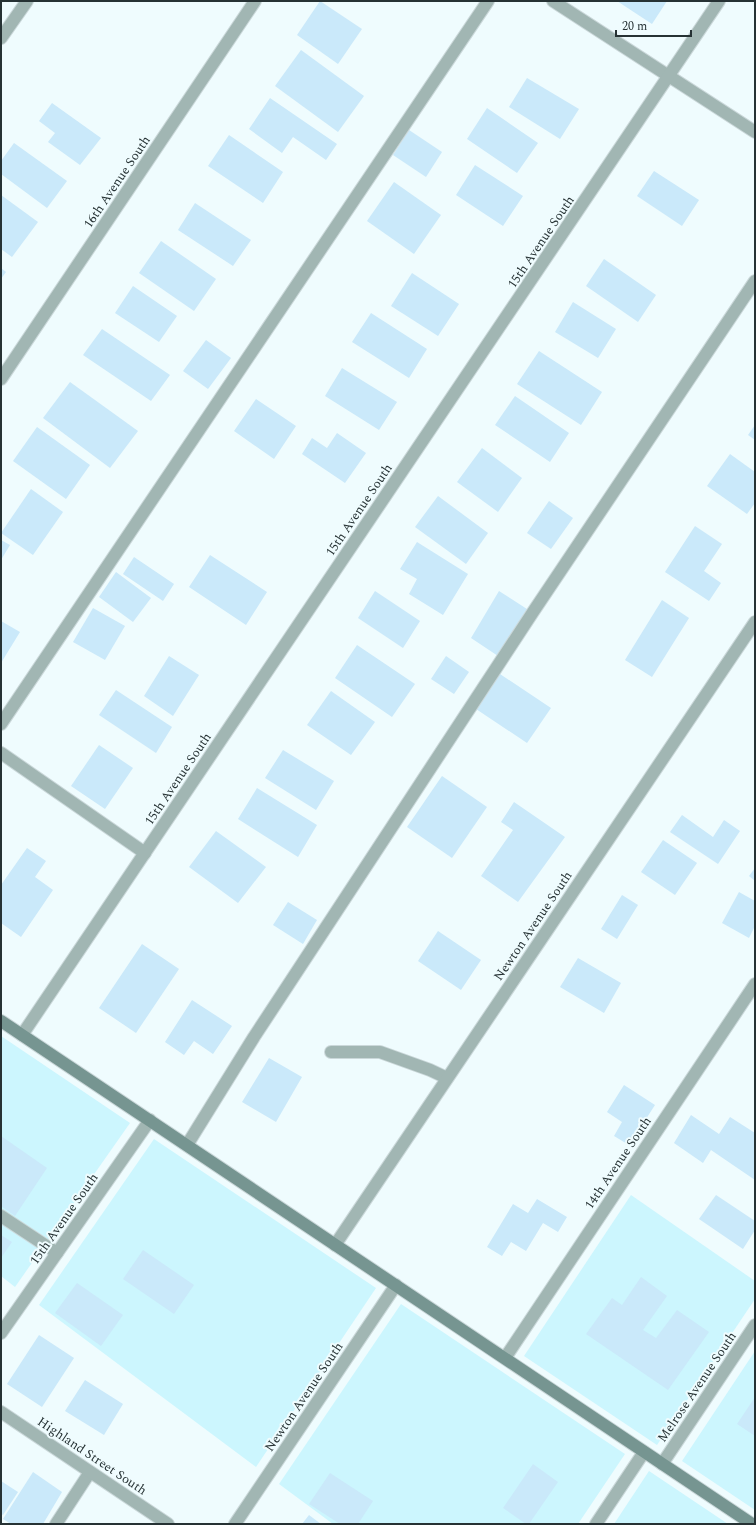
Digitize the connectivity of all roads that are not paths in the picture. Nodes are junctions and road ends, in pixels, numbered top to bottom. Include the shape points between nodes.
1 (27, 1) edge
2 (255, 1) edge
3 (488, 1) edge
4 (553, 1) edge
5 (719, 1) edge
6 (1, 38) edge
7 (669, 76) junction
8 (755, 132) edge
9 (755, 281) edge
10 (1, 379) edge
11 (755, 622) edge
12 (1, 724) edge
13 (1, 753) edge
14 (145, 853) junction
15 (755, 984) edge
16 (1, 1021) edge
17 (22, 1035) junction
18 (331, 1052) dead end
19 (447, 1078) junction
20 (150, 1120) junction
21 (187, 1145) junction
22 (1, 1216) edge
23 (335, 1245) junction
24 (57, 1254) junction
25 (396, 1285) junction
26 (755, 1325) edge
27 (1, 1333) edge
28 (505, 1358) junction
29 (1, 1412) edge
30 (644, 1452) junction
31 (662, 1464) junction
32 (90, 1472) junction
33 (56, 1524) edge
34 (168, 1524) edge
35 (234, 1524) edge
36 (596, 1524) edge
37 (752, 1524) edge

1 - 6 street
2 - 10 street, 16th Avenue South
3 - 12 street
4 - 7 street
5 - 7 street, 15th Avenue South
7 - 8 street
7 - 14 street, 15th Avenue South
9 - 21 street via 254,1036
11 - 19 street, Newton Avenue South
13 - 14 street
14 - 17 street, 15th Avenue South
15 - 28 street, 14th Avenue South
16 - 17 main road
17 - 20 main road
18 - 19 street via 380,1052
19 - 23 street, Newton Avenue South
20 - 21 main road
20 - 24 street, 15th Avenue South
21 - 23 main road
22 - 24 street
23 - 25 main road
24 - 27 street, 15th Avenue South
25 - 28 main road
25 - 35 street, Newton Avenue South
26 - 31 street, Melrose Avenue South
28 - 30 main road
29 - 32 street, Highland Street South
30 - 31 main road
30 - 36 street
31 - 37 main road
32 - 33 street
32 - 34 street, Highland Street South

